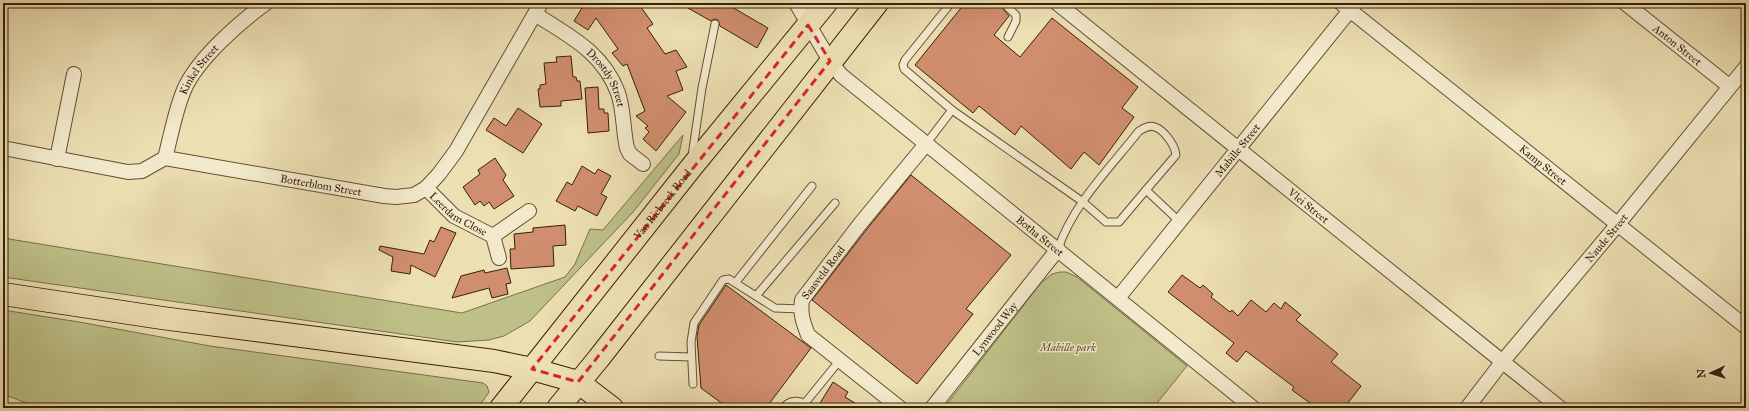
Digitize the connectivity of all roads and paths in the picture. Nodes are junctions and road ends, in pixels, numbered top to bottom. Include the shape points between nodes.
1 (266, 3) edge
2 (796, 3) edge
3 (826, 3) edge
4 (877, 3) edge
5 (951, 3) edge
6 (1003, 3) edge
7 (1057, 3) edge
8 (1625, 3) edge
9 (1349, 6) edge
10 (1640, 7) edge
11 (538, 9) edge
12 (715, 24) dead end
13 (808, 25) junction
14 (1008, 37) dead end
15 (830, 61) junction
16 (1746, 67) edge
17 (74, 74) dead end
18 (1729, 86) junction
19 (952, 110) junction
20 (926, 144) junction
21 (3, 148) edge
22 (1238, 149) junction
23 (165, 158) junction
24 (57, 159) junction
25 (643, 164) dead end
26 (690, 169) junction
27 (812, 186) dead end
28 (426, 188) junction
29 (1146, 190) junction
30 (1083, 202) junction
31 (835, 203) dead end
32 (529, 211) dead end
33 (1180, 222) junction
34 (1618, 224) junction
35 (493, 236) junction
36 (1058, 249) junction
37 (499, 258) dead end
38 (736, 282) junction
39 (3, 294) edge
40 (756, 296) junction
41 (1118, 298) junction
42 (801, 308) junction
43 (1746, 327) edge
44 (658, 356) dead end
45 (691, 357) junction
46 (840, 360) junction
47 (1503, 361) junction
48 (532, 369) junction
49 (578, 382) junction
50 (693, 384) dead end
51 (804, 403) junction
52 (501, 408) edge
53 (558, 408) edge
54 (612, 408) edge
55 (783, 408) edge
56 (812, 408) edge
57 (900, 408) edge
58 (932, 408) edge
59 (1253, 408) edge
60 (1467, 408) edge
61 (1560, 408) edge

1 - 23 street, Kinkel Street via 228,35 189,80 180,101
2 - 13 street, Botha Street
3 - 13 main road, Van Riebeeck Road
4 - 15 main road
5 - 19 lane via 903,65 904,69
6 - 14 lane via 1016,15 1016,21
7 - 22 street, Vlei Street
8 - 10 street, Anton Street
9 - 22 street, Mabille Street
9 - 34 street, Kamp Street
10 - 18 street, Anton Street
11 - 25 street, Drostdy Street via 589,49 604,66 618,94 627,148 630,154
11 - 28 street, Botterblom Street via 456,151
12 - 26 lane
13 - 15 street, Botha Street
13 - 26 main road, Van Riebeeck Road
15 - 20 street, Botha Street via 841,74
15 - 49 main road
16 - 18 street, Naude Street
17 - 24 street
18 - 34 street, Naude Street
19 - 20 lane
19 - 30 lane
20 - 36 street, Botha Street
20 - 42 street, Saasveld Road via 802,300
21 - 24 street
22 - 33 street, Mabille Street
22 - 47 street, Vlei Street
23 - 24 street via 135,172
23 - 28 street, Botterblom Street via 384,196 414,195
26 - 48 main road, Van Riebeeck Road
27 - 38 lane
28 - 35 street, Leerdam Close via 454,216
29 - 30 lane via 1119,222 1106,222
29 - 30 lane via 1176,155 1172,142 1155,127 1149,126 1139,131
29 - 33 lane
30 - 36 lane via 1068,224
31 - 40 lane
32 - 35 street, Leerdam Close
33 - 41 street, Mabille Street
34 - 43 street, Kamp Street
34 - 47 street, Naude Street
35 - 37 street, Leerdam Close
36 - 41 street, Botha Street
36 - 58 street, Lynwood Way
38 - 40 lane
38 - 45 lane via 727,278 723,280 694,323
39 - 48 main road
40 - 42 lane via 775,308
41 - 59 street, Botha Street
42 - 46 street, Saasveld Road via 801,317 808,335
44 - 45 lane
45 - 50 lane
46 - 51 lane
46 - 57 street, Saasveld Road
47 - 60 street, Naude Street
47 - 61 street, Vlei Street
48 - 49 main road
48 - 52 main road, Van Riebeeck Road
49 - 53 main road
49 - 54 main road
51 - 55 lane via 792,401
51 - 56 lane

